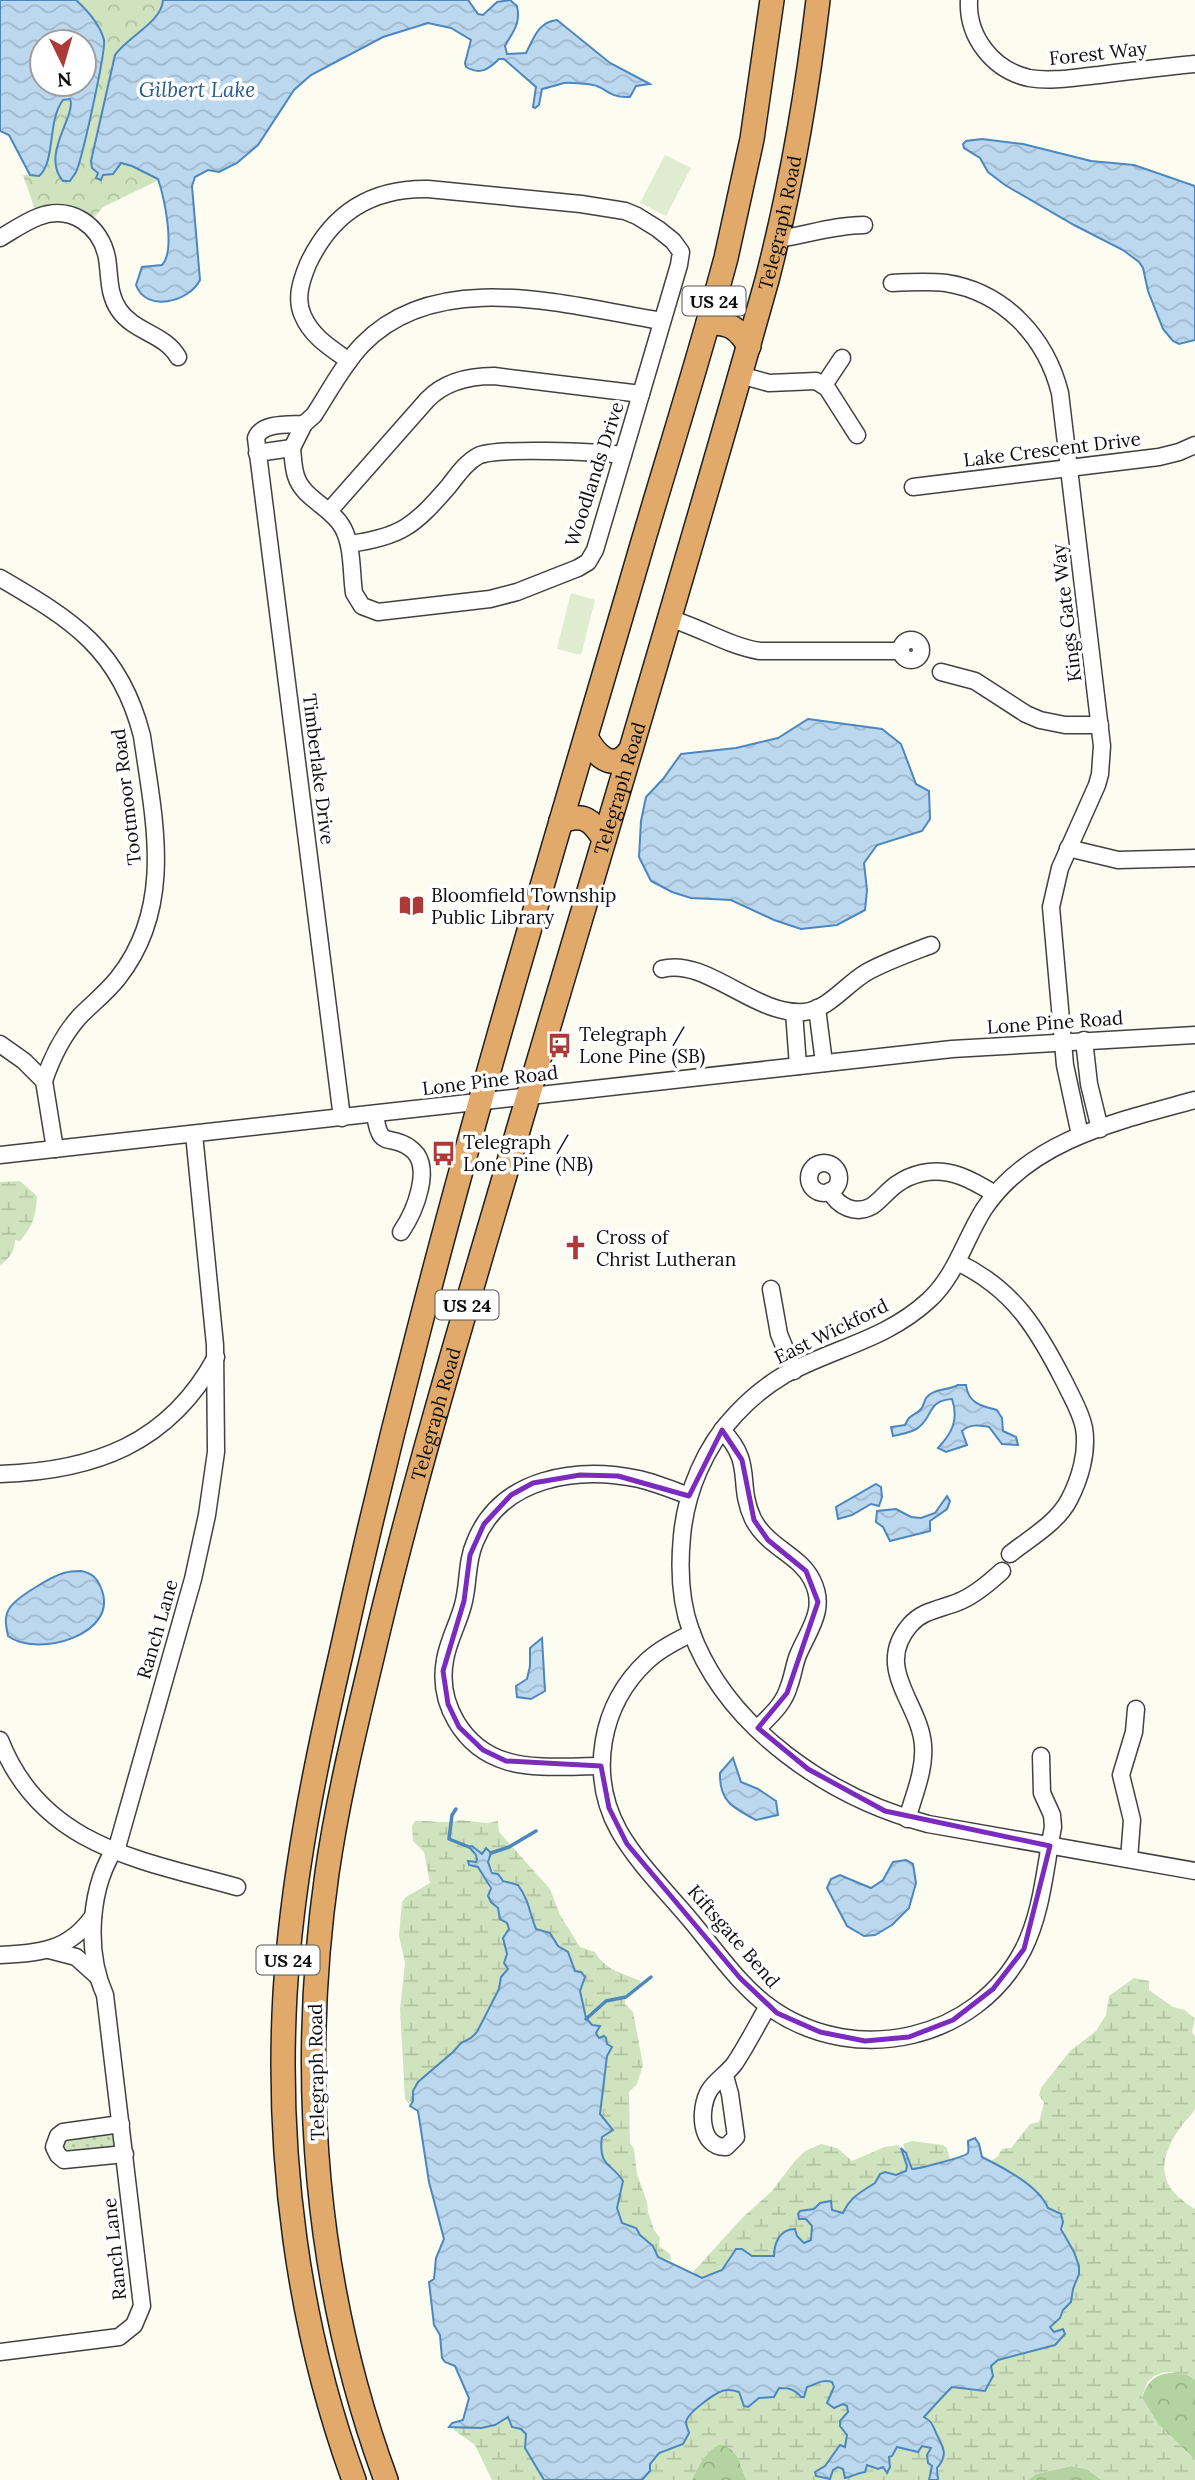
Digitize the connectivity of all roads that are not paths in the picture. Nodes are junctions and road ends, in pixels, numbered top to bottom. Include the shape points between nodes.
1 (772, 0) edge
2 (818, 0) edge
3 (969, 0) edge
4 (1195, 64) edge
5 (864, 225) dead end
6 (0, 238) edge
7 (778, 239) junction
8 (892, 283) dead end
9 (662, 321) junction
10 (708, 323) junction
11 (748, 346) junction
12 (178, 357) dead end
13 (842, 358) dead end
14 (349, 361) junction
15 (740, 375) junction
16 (824, 385) junction
17 (641, 394) junction
18 (304, 424) junction
19 (857, 435) dead end
20 (1195, 445) edge
21 (292, 448) junction
22 (257, 453) junction
23 (623, 455) junction
24 (1070, 468) junction
25 (913, 487) dead end
26 (330, 510) junction
27 (349, 544) junction
28 (0, 578) edge
29 (668, 618) junction
30 (901, 651) dead end
31 (941, 671) dead end
32 (1100, 725) junction
33 (586, 737) junction
34 (629, 752) junction
35 (561, 821) junction
36 (604, 839) junction
37 (1068, 848) junction
38 (1195, 858) edge
39 (931, 945) dead end
40 (662, 969) dead end
41 (817, 1008) junction
42 (794, 1012) junction
43 (1195, 1035) edge
44 (1084, 1040) junction
45 (1064, 1041) junction
46 (0, 1044) edge
47 (824, 1063) junction
48 (798, 1066) junction
49 (44, 1081) junction
50 (528, 1097) junction
51 (1195, 1100) edge
52 (479, 1102) junction
53 (1094, 1109) junction
54 (375, 1114) junction
55 (1074, 1114) junction
56 (342, 1118) junction
57 (1100, 1129) junction
58 (194, 1134) junction
59 (1080, 1135) junction
60 (55, 1149) junction
61 (0, 1155) edge
62 (830, 1191) dead end
63 (995, 1194) junction
64 (401, 1232) dead end
65 (957, 1262) junction
66 (771, 1289) dead end
67 (216, 1357) junction
68 (794, 1371) junction
69 (406, 1381) junction
70 (441, 1394) junction
71 (722, 1430) junction
72 (391, 1442) junction
73 (422, 1460) junction
74 (0, 1474) edge
75 (690, 1496) junction
76 (1010, 1555) dead end
77 (1002, 1571) dead end
78 (692, 1633) junction
79 (1136, 1709) dead end
80 (758, 1728) junction
81 (0, 1740) edge
82 (1041, 1756) dead end
83 (601, 1766) junction
84 (907, 1819) junction
85 (1049, 1846) junction
86 (113, 1851) junction
87 (1129, 1859) junction
88 (1195, 1871) edge
89 (237, 1887) dead end
90 (93, 1916) junction
91 (47, 1950) junction
92 (0, 1955) edge
93 (96, 1975) junction
94 (768, 2006) junction
95 (725, 2076) dead end
96 (121, 2124) junction
97 (125, 2154) junction
98 (0, 2353) edge
99 (354, 2480) edge
100 (386, 2480) edge

1 - 10 highway, Telegraph Road / US 24 via 752,139
2 - 7 highway, Telegraph Road / US 24
3 - 4 street, Forest Way via 973,27 986,51 999,64 1026,77 1069,78
5 - 7 street via 835,226
6 - 12 street via 51,214 70,214 88,223 104,247 111,293 121,313 163,339
7 - 11 highway, Telegraph Road / US 24
8 - 24 street, Kings Gate Way via 965,287 1001,305 1023,323 1055,373
9 - 14 street via 526,299 462,299 396,318
9 - 14 street, Woodlands Drive via 681,252 637,216 568,203 396,190 369,199 334,224 315,250 302,280 299,300 307,324
9 - 17 street, Woodlands Drive
10 - 11 highway via 730,324
10 - 33 highway, Telegraph Road / US 24
11 - 15 highway, Telegraph Road / US 24
13 - 16 street
14 - 18 street
15 - 16 street via 769,383
15 - 29 highway, Telegraph Road / US 24
16 - 19 street
17 - 23 street, Woodlands Drive
17 - 26 street via 494,376 446,386 427,400
18 - 21 street
18 - 22 street, Timberlake Drive via 258,431
20 - 24 street, Lake Crescent Drive via 1170,455
21 - 22 street
21 - 26 street, Woodlands Drive via 299,484
22 - 56 street, Timberlake Drive
23 - 27 street via 480,455 409,526 391,536
23 - 27 street, Woodlands Drive via 592,557 578,568 517,592 390,612 369,610 357,600
24 - 25 street, Lake Crescent Drive
24 - 32 street, Kings Gate Way
26 - 27 street, Woodlands Drive
28 - 49 street, Tootmoor Road via 70,621 116,674 142,736 156,853 151,916 141,942 115,982 68,1032
29 - 30 street via 760,651
29 - 34 highway, Telegraph Road / US 24
31 - 32 street via 975,681 1040,720
32 - 37 street, Kings Gate Way via 1100,774 1094,797
33 - 34 highway via 606,761 620,760
33 - 35 highway, Telegraph Road / US 24
34 - 36 highway, Telegraph Road / US 24
35 - 36 highway via 583,818
35 - 52 highway, Telegraph Road / US 24
36 - 50 highway, Telegraph Road / US 24
37 - 38 street via 1127,861
37 - 45 street, Kings Gate Way via 1051,907
39 - 41 street via 864,974
40 - 42 street via 697,971 747,996
41 - 42 street
41 - 47 street
42 - 48 street
43 - 44 street, Lone Pine Road
44 - 45 street, Lone Pine Road
44 - 53 street
45 - 47 street, Lone Pine Road
45 - 55 street
46 - 49 street
47 - 48 street, Lone Pine Road
48 - 50 street, Lone Pine Road
49 - 60 street
50 - 52 street, Lone Pine Road
50 - 70 highway, Telegraph Road / US 24
51 - 57 street, East Wickford
52 - 54 street, Lone Pine Road
52 - 69 highway, Telegraph Road / US 24
53 - 55 street
53 - 57 street
54 - 56 street, Lone Pine Road
54 - 64 street via 379,1134 411,1148 422,1167 410,1220
55 - 59 street
56 - 58 street, Lone Pine Road
57 - 59 street, East Wickford
58 - 60 street, Lone Pine Road
58 - 67 street, Ranch Lane
59 - 63 street, East Wickford via 1034,1158
60 - 61 street, Lone Pine Road
62 - 63 street via 844,1207 861,1209 910,1177 942,1172 965,1177
63 - 65 street, East Wickford
65 - 68 street, East Wickford via 938,1291 912,1314 879,1335
65 - 76 street via 998,1287 1024,1313 1051,1356 1084,1427 1082,1461 1069,1500 1059,1515
66 - 68 street via 779,1334
67 - 74 street via 184,1404 139,1440 103,1458 62,1469
67 - 86 street, Ranch Lane via 216,1452 194,1579
68 - 71 street, East Wickford via 749,1401
69 - 70 highway via 421,1400
69 - 72 highway, Telegraph Road / US 24
70 - 73 highway, Telegraph Road / US 24
71 - 75 street, East Wickford
71 - 80 street via 742,1460 746,1498 760,1530 806,1571 818,1602 815,1624 797,1657 787,1693
72 - 73 highway via 402,1438 412,1442
72 - 99 highway, Telegraph Road / US 24 via 312,1790 285,1997 286,2135 300,2267 324,2386
73 - 100 highway, Telegraph Road / US 24 via 339,1801 321,1919 314,2013 315,2131 327,2250 350,2368
75 - 78 street, East Wickford via 680,1565
75 - 83 street via 618,1476 547,1479 500,1504 484,1524 470,1555 464,1601 444,1660 443,1684 453,1716 471,1740 506,1761
77 - 84 street via 966,1598 919,1618 901,1642 896,1661 899,1682 919,1723 923,1745 922,1769
78 - 80 street, East Wickford via 710,1670
78 - 83 street, Kiftsgate Bend via 648,1660 626,1686 609,1718
79 - 87 street via 1121,1775 1132,1820
80 - 84 street, East Wickford via 823,1779
81 - 86 street via 19,1780 41,1802 63,1823
82 - 85 street, Kiftsgate Bend via 1042,1793 1053,1821
83 - 94 street, Kiftsgate Bend via 609,1808 627,1844
84 - 85 street, East Wickford
85 - 87 street, East Wickford
85 - 94 street, Kiftsgate Bend via 1036,1915 1024,1949 993,1989 953,2020 909,2037 865,2041 811,2029
86 - 89 street
86 - 90 street, Ranch Lane
87 - 88 street, East Wickford
90 - 91 street via 78,1935
90 - 93 street, Ranch Lane
91 - 92 street
91 - 93 street via 76,1957
93 - 96 street, Ranch Lane via 105,1994
94 - 95 street
96 - 97 street, Ranch Lane
96 - 97 street via 62,2132 54,2147 64,2160
97 - 98 street, Ranch Lane via 142,2306 134,2325 110,2339

